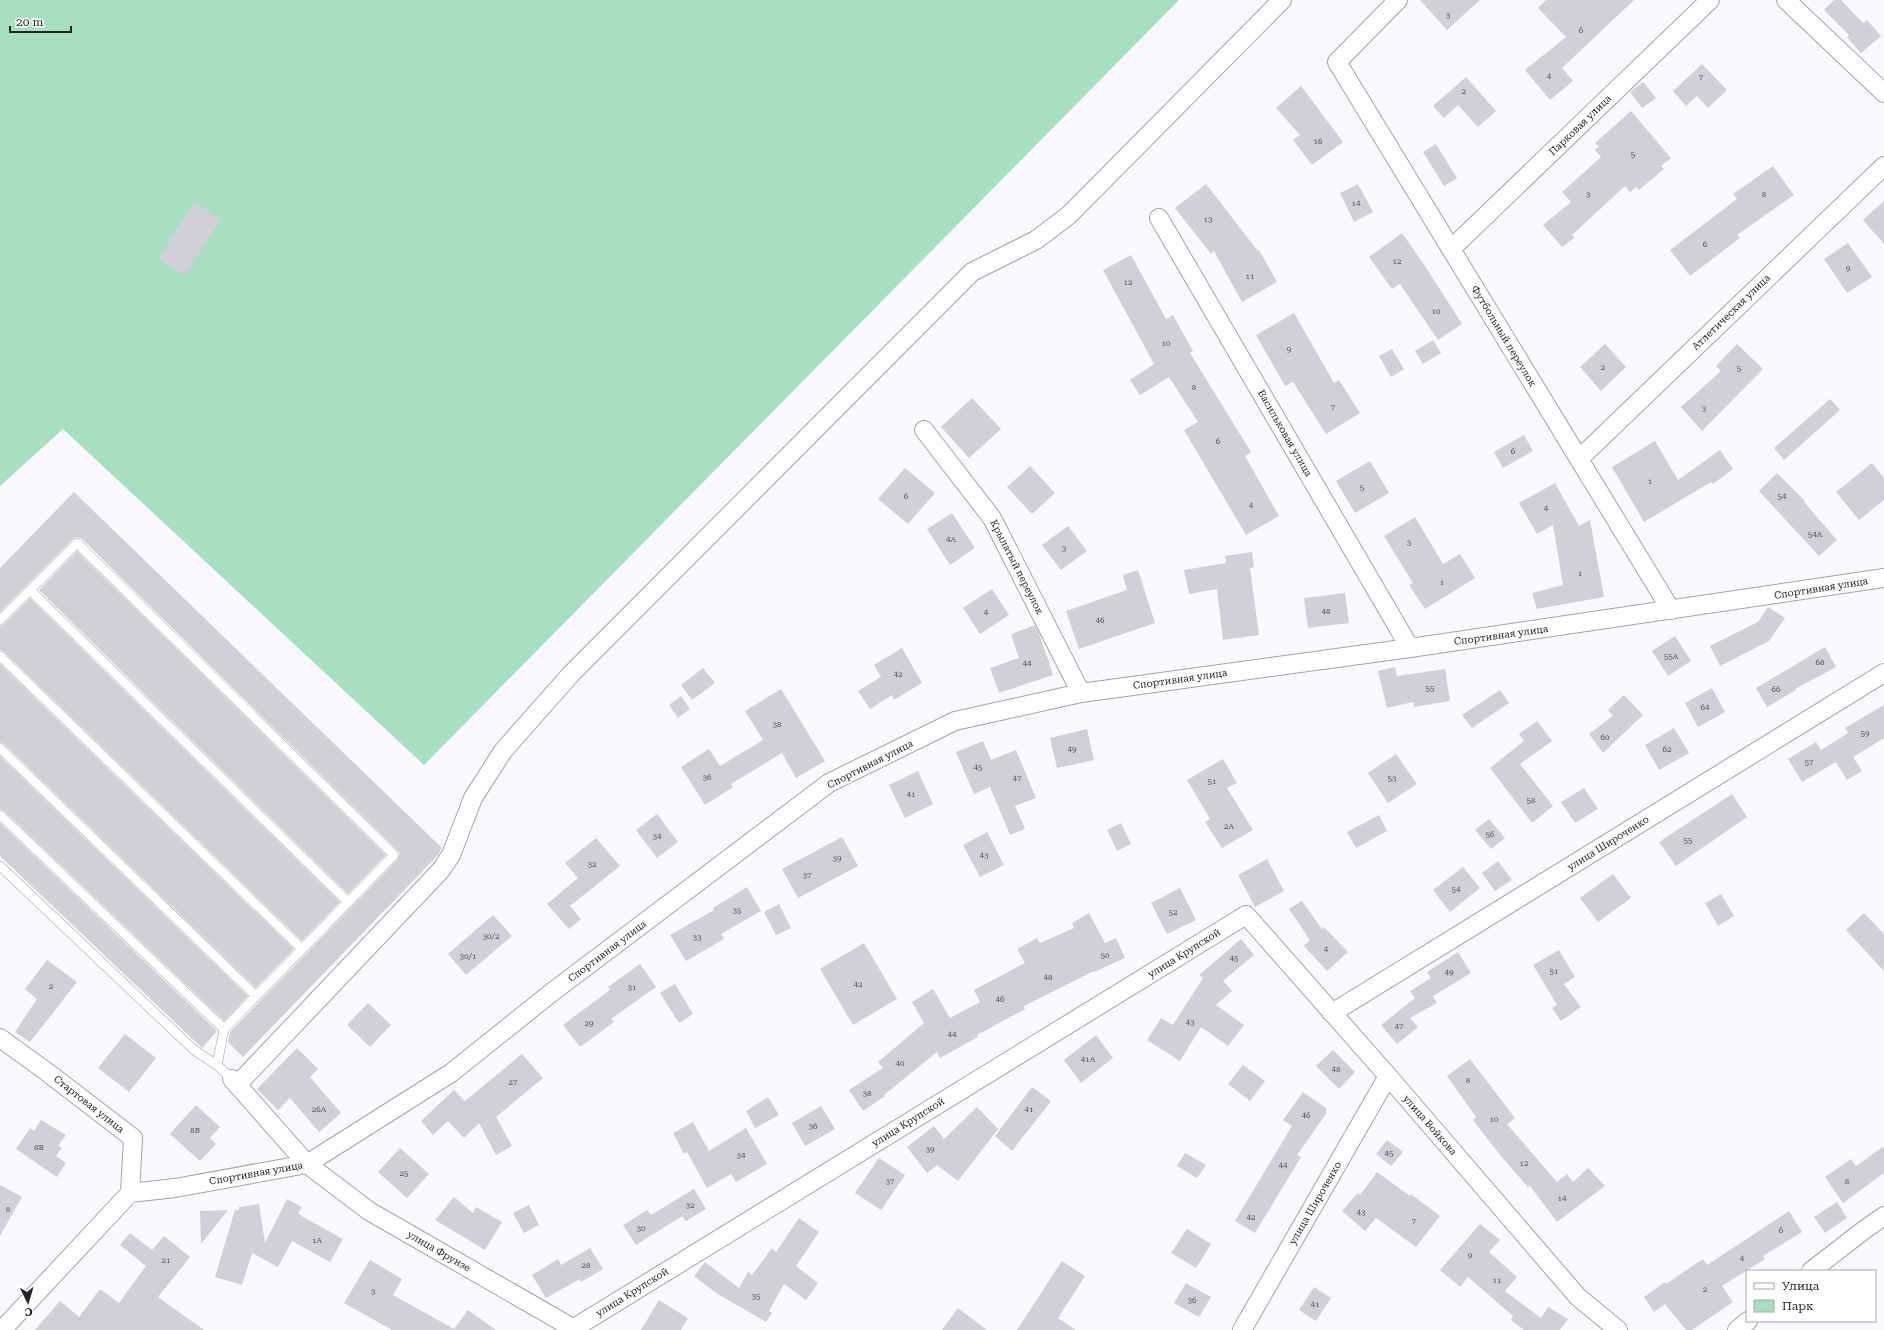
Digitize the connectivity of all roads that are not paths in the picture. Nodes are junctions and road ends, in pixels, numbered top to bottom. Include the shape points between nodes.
1 (1282, 0) edge
2 (1398, 0) edge
3 (1710, 0) edge
4 (1786, 0) edge
5 (1884, 93) edge
6 (1884, 166) edge
7 (1160, 218) dead end
8 (1451, 249) junction
9 (924, 430) dead end
10 (1579, 459) junction
11 (1884, 578) edge
12 (30, 590) junction
13 (1671, 610) junction
14 (0, 620) edge
15 (1410, 648) junction
16 (0, 656) edge
17 (1884, 673) edge
18 (1081, 693) junction
19 (0, 748) edge
20 (0, 815) edge
21 (0, 866) edge
22 (348, 902) junction
23 (1246, 915) joint
24 (302, 949) junction
25 (256, 996) junction
26 (1332, 1013) junction
27 (224, 1029) junction
28 (0, 1038) edge
29 (217, 1065) junction
30 (1388, 1076) junction
31 (235, 1082) junction
32 (307, 1164) junction
33 (130, 1192) junction
34 (1884, 1216) edge
35 (1812, 1270) edge
36 (1747, 1322) edge
37 (2, 1330) edge
38 (573, 1330) edge
39 (1242, 1330) edge
40 (1618, 1330) edge
41 (1737, 1330) edge

1 - 31 street via 1070,215 1036,240 972,272 571,674 504,751 473,798 451,855 441,870
2 - 8 street, Футбольный переулок via 1337,62
3 - 8 street, Парковая улица
4 - 5 street
6 - 10 street, Атлетическая улица
7 - 15 street, Васильковая улица
8 - 10 street, Футбольный переулок
9 - 18 street, Крылатый переулок via 992,518
10 - 13 street, Футбольный переулок
11 - 13 street, Спортивная улица
12 - 14 lane
12 - 22 lane
12 - 22 lane via 77,543 394,854
13 - 15 street, Спортивная улица
15 - 18 street, Спортивная улица
16 - 24 lane
17 - 26 street, улица Широченко
18 - 32 street, Спортивная улица via 955,721 829,783 551,993 451,1073
19 - 25 lane
20 - 27 lane
21 - 29 lane via 194,1050
22 - 24 lane
23 - 26 street, улица Войкова
23 - 38 street, улица Крупской
24 - 25 lane
25 - 27 lane
26 - 30 street, улица Войкова
27 - 29 lane
28 - 33 street, Стартовая улица via 133,1138
29 - 31 lane
30 - 39 street, улица Широченко
30 - 40 street, улица Войкова via 1578,1297
31 - 32 street, улица Фрунзе
32 - 33 street, Спортивная улица via 175,1188
32 - 38 street, улица Фрунзе via 369,1211
33 - 37 street
34 - 35 street
36 - 41 street

